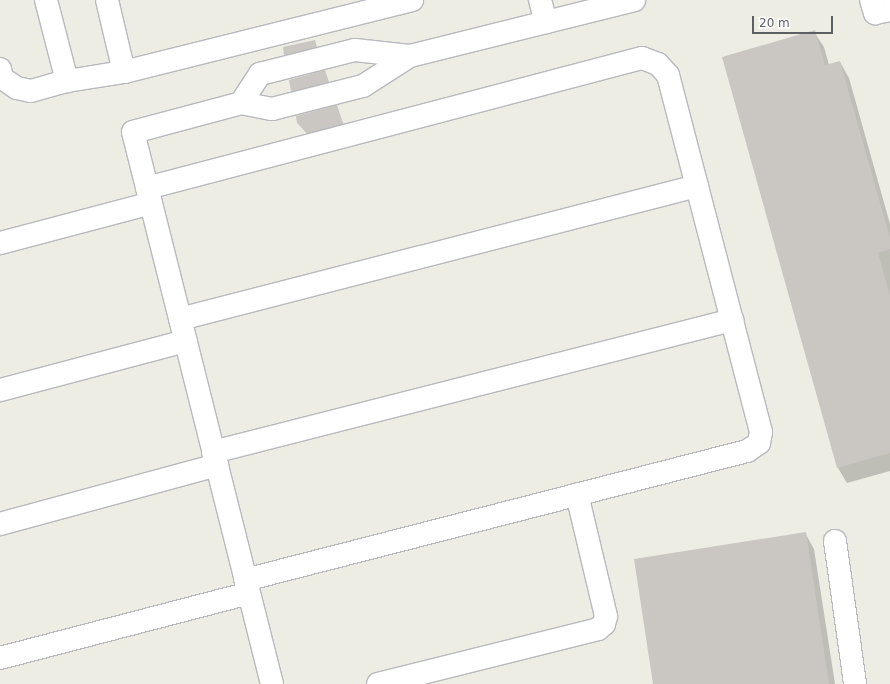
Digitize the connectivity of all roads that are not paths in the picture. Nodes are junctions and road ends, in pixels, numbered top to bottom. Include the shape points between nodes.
1 (46, 0) edge
2 (107, 0) edge
3 (412, 0) edge
4 (540, 0) edge
5 (634, 0) edge
6 (871, 0) edge
7 (890, 10) edge
8 (546, 22) junction
9 (410, 56) junction
10 (0, 69) edge
11 (124, 72) junction
12 (67, 81) junction
13 (241, 103) junction
14 (697, 186) junction
15 (149, 195) junction
16 (0, 243) edge
17 (180, 319) junction
18 (732, 320) junction
19 (186, 342) junction
20 (0, 390) edge
21 (215, 458) junction
22 (577, 494) junction
23 (0, 524) edge
24 (835, 541) dead end
25 (247, 586) junction
26 (0, 658) edge
27 (272, 684) edge
28 (378, 684) edge
29 (855, 684) edge

1 - 12 street
2 - 11 street
3 - 11 street
4 - 8 street
5 - 8 street
6 - 7 street via 874,13
8 - 9 street
9 - 13 street via 363,86 272,109
9 - 13 street via 355,50 260,74
10 - 12 street via 2,78 31,91
11 - 12 street
13 - 15 street via 133,132
14 - 15 street via 668,76 658,64 642,58
14 - 17 street
14 - 18 street
15 - 16 street
15 - 17 street
17 - 19 street
18 - 21 street
18 - 22 street via 761,432 759,443 747,451
19 - 20 street
19 - 21 street
21 - 23 street
21 - 25 street
22 - 25 street
22 - 28 street via 606,616 604,624 598,629
24 - 29 street
25 - 26 street
25 - 27 street

